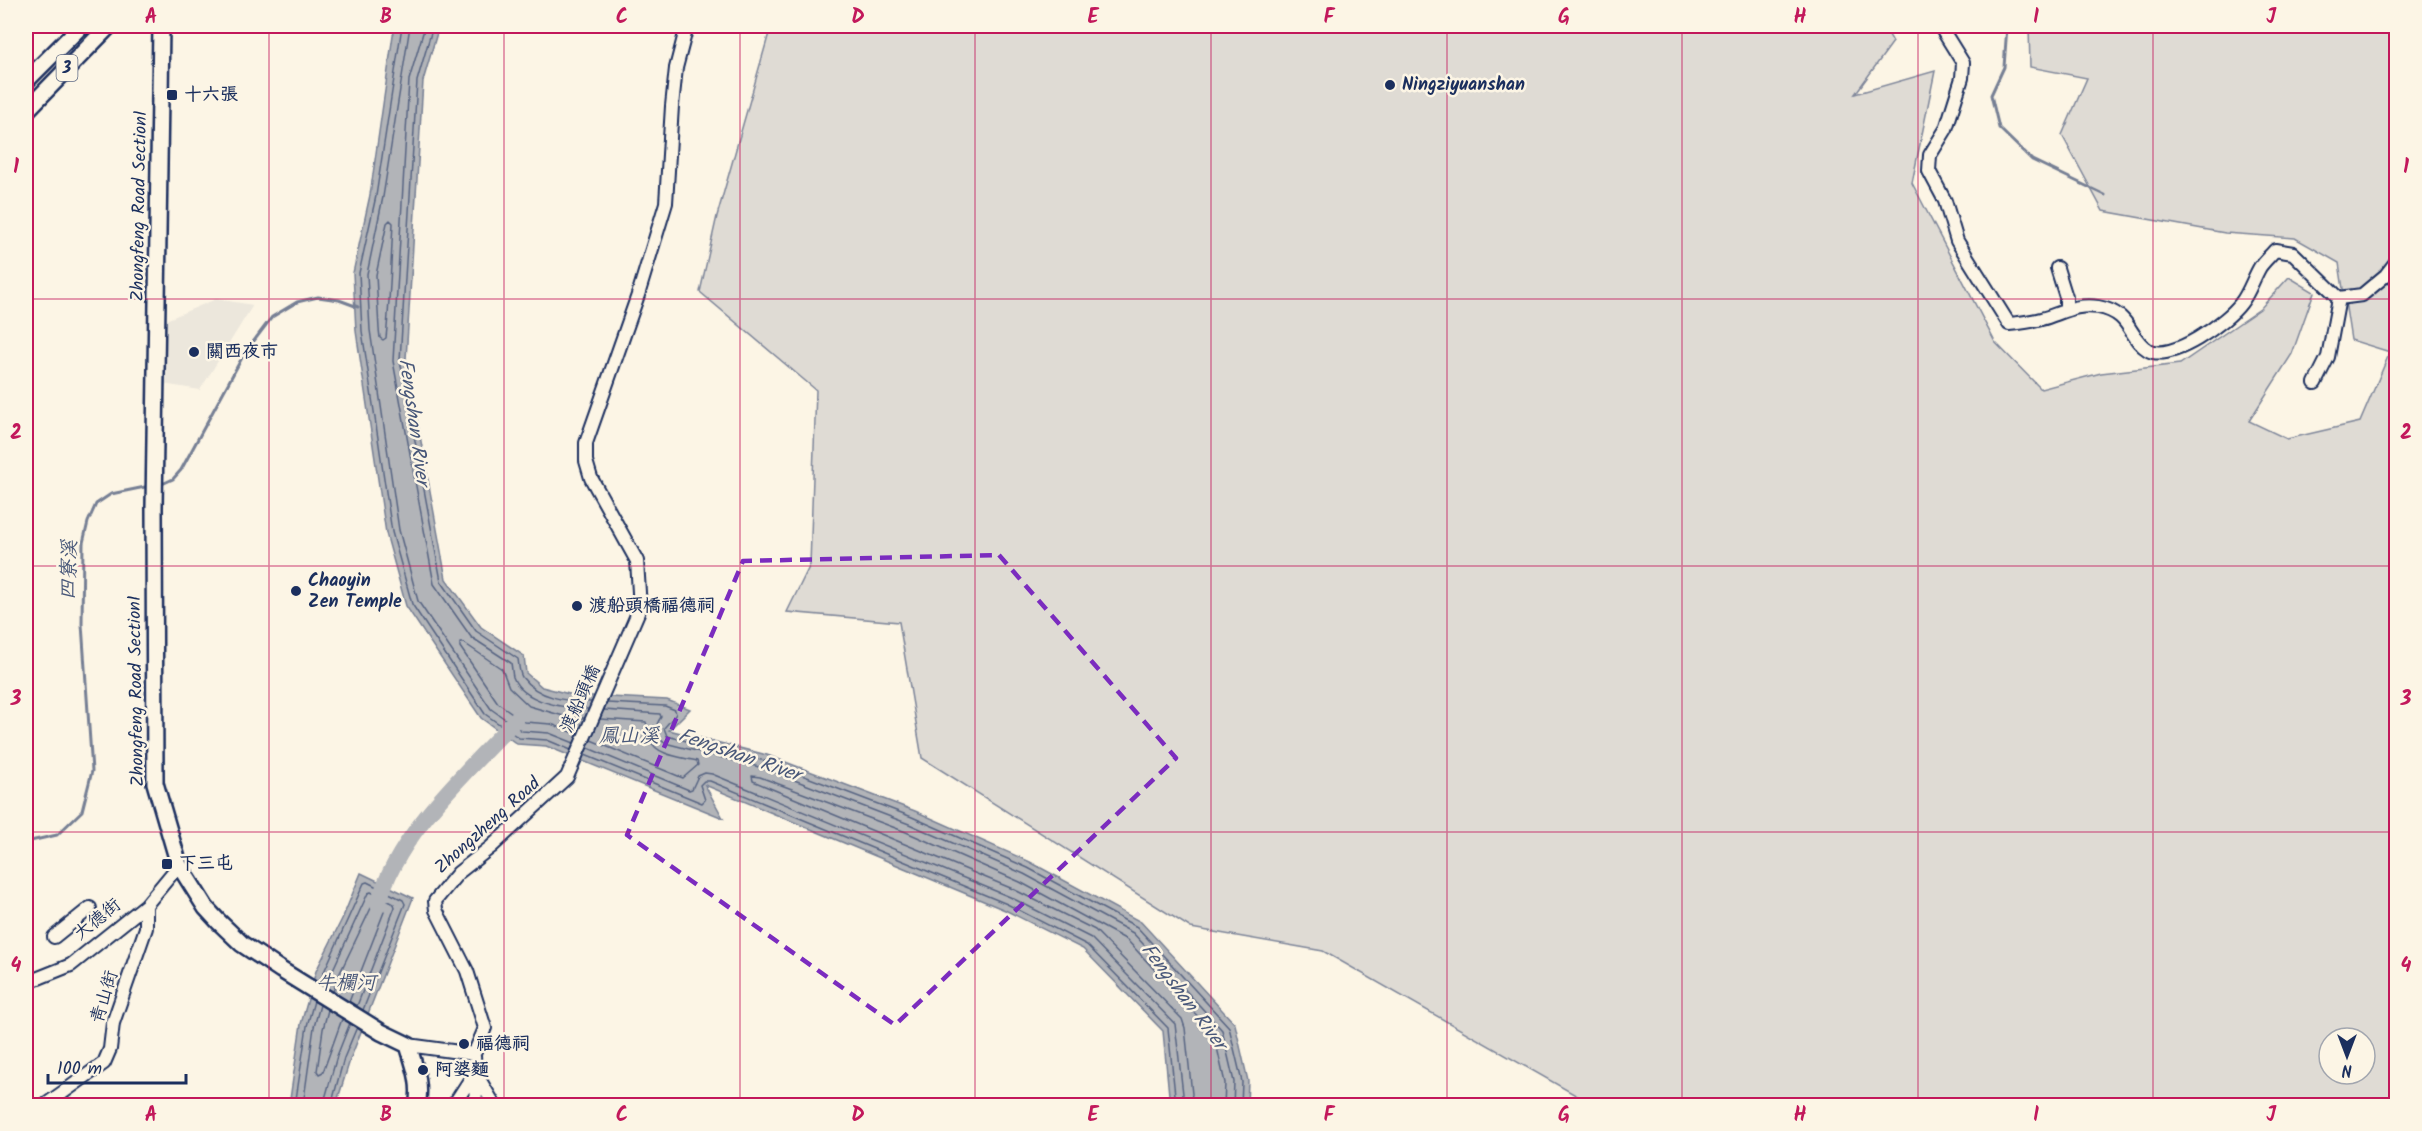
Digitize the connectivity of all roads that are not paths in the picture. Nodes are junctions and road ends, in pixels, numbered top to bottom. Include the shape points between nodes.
1 (81, 26) edge
2 (109, 26) edge
3 (161, 26) edge
4 (687, 26) edge
5 (1940, 26) edge
6 (26, 81) edge
7 (26, 111) edge
8 (2397, 262) edge
9 (2057, 268) dead end
10 (2339, 298) junction
11 (2066, 309) junction
12 (2314, 383) dead end
13 (567, 777) joint
14 (179, 865) junction
15 (146, 904) junction
16 (90, 908) dead end
17 (54, 937) dead end
18 (26, 983) edge
19 (408, 1045) junction
20 (474, 1054) junction
21 (475, 1072) junction
22 (44, 1106) edge
23 (417, 1106) edge
24 (453, 1106) edge
25 (476, 1106) edge
26 (495, 1106) edge

1 - 6 main road, 3
2 - 7 main road, 3
3 - 14 main road, Zhongfeng Road Section1 via 154,508 155,783
4 - 13 street, 渡船頭橋 via 676,68 666,203 585,452 591,478 637,561 640,608
5 - 11 street via 1963,63 1962,78 1946,129 1930,155 1929,171 1945,201 1957,240 2009,324 2041,319
8 - 10 street via 2362,295
9 - 11 street
10 - 11 street via 2293,253 2276,250 2261,265 2242,303 2233,312 2200,337 2164,354 2145,348 2117,313 2097,306
10 - 12 street via 2328,357
13 - 20 street, Zhongzheng Road via 458,873 435,901 467,970 484,1028
14 - 15 street, 大德街
14 - 19 main road, Zhongfeng Road Section1 via 206,908 242,944
15 - 18 street, 大德街 via 71,964
15 - 22 street, 青山街 via 146,928 113,1023 104,1063
16 - 17 street
19 - 20 street
19 - 23 main road via 420,1092
20 - 21 street, Zhongzheng Road
21 - 24 street
21 - 25 street, Zhongzheng Road
21 - 26 street

